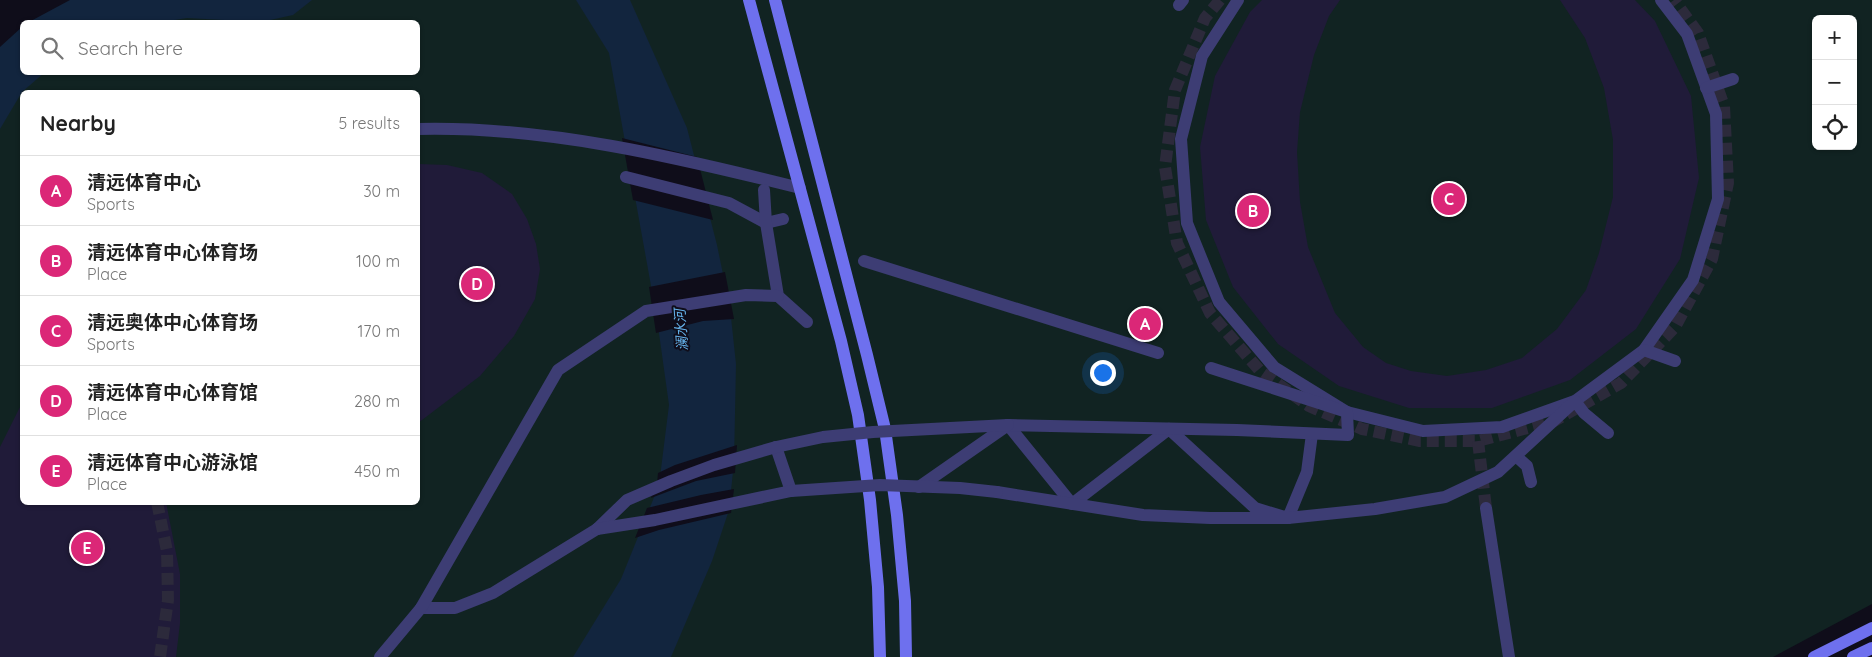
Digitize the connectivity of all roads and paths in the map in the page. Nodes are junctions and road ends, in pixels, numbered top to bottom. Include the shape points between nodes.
1 (750, 0) edge
2 (775, 0) edge
3 (1238, 0) edge
4 (1660, 0) edge
5 (1733, 78) dead end
6 (1706, 88) junction
7 (420, 129) edge
8 (626, 177) dead end
9 (800, 188) junction
10 (764, 190) dead end
11 (784, 218) dead end
12 (766, 223) junction
13 (864, 262) dead end
14 (778, 296) junction
15 (807, 322) dead end
16 (1644, 350) junction
17 (1158, 353) dead end
18 (1675, 361) dead end
19 (1211, 368) dead end
20 (1575, 401) junction
21 (1347, 412) junction
22 (1008, 425) junction
23 (1169, 429) junction
24 (1608, 433) dead end
25 (1312, 434) junction
26 (776, 447) junction
27 (1516, 456) junction
28 (1531, 482) dead end
29 (919, 486) junction
30 (791, 491) junction
31 (1072, 504) junction
32 (1486, 508) tunnel mouth
33 (1288, 518) junction
34 (597, 529) junction
35 (421, 608) junction
36 (1872, 628) edge
37 (1872, 648) edge
38 (380, 657) edge
39 (880, 657) edge
40 (906, 657) edge
41 (1509, 657) edge
42 (1814, 657) edge
43 (1853, 657) edge

1 - 9 street
2 - 40 street via 885,429 897,514 905,601
3 - 21 street via 1202,56 1181,139 1187,223 1219,302 1243,331 1274,367
4 - 6 street via 1687,34
5 - 6 street
6 - 16 street via 1716,114 1718,199 1693,280
7 - 9 street via 501,132 619,147
8 - 12 street via 729,203
9 - 39 street via 858,415 878,587
10 - 12 street
11 - 12 street
12 - 14 street
13 - 17 street
14 - 15 street
14 - 35 street via 746,296 646,311 558,370
16 - 18 street
16 - 20 street
19 - 21 street
20 - 21 street via 1502,427 1424,431
20 - 24 street
20 - 27 street
21 - 25 street via 1348,436
22 - 23 street
22 - 26 street, bridge via 873,432 823,437
22 - 29 street, bridge
22 - 31 street
23 - 25 street
23 - 31 street
23 - 33 street via 1255,508
25 - 33 street via 1307,472
26 - 30 street
26 - 34 street, bridge via 714,465 627,500
27 - 28 street via 1528,466
27 - 33 street via 1498,472 1445,497 1375,509
29 - 30 street, bridge via 880,485
29 - 31 street, bridge via 997,492
30 - 34 street, bridge
31 - 33 street via 1143,515
32 - 41 street
34 - 35 street via 493,593 455,608
35 - 38 street
36 - 42 street
37 - 43 street

